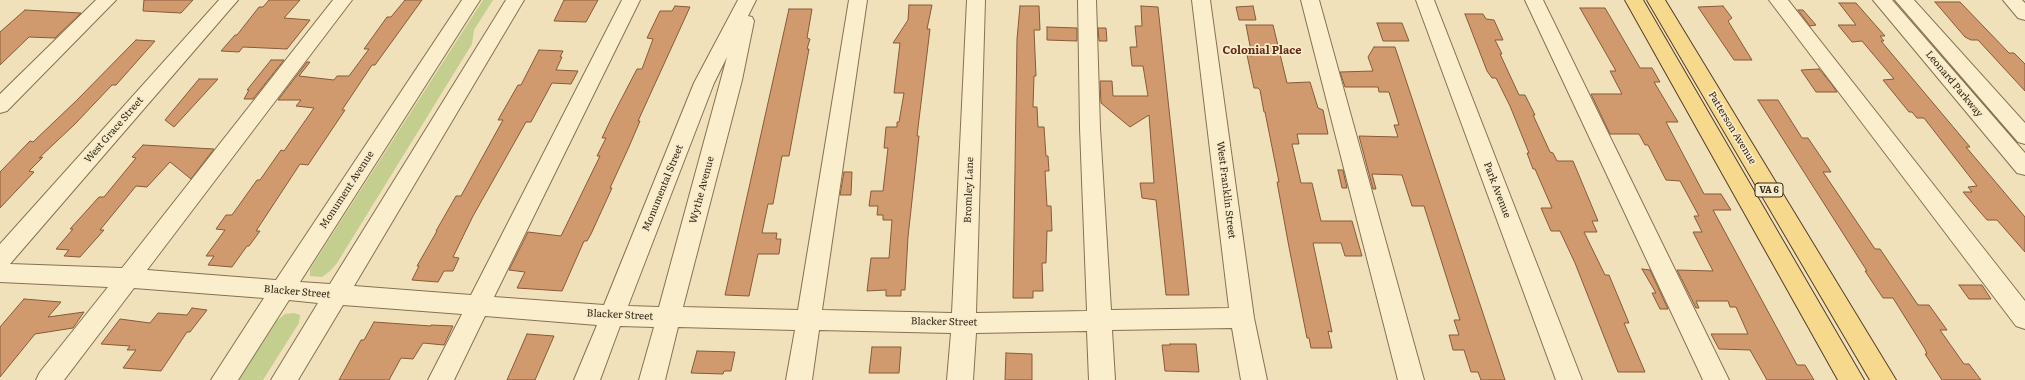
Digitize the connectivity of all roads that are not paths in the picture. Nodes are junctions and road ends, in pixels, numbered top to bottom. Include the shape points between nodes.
1 (107, 0) edge
2 (229, 0) edge
3 (343, 0) edge
4 (471, 0) edge
5 (515, 0) edge
6 (631, 0) edge
7 (748, 0) edge
8 (858, 0) edge
9 (976, 0) edge
10 (1087, 0) edge
11 (1201, 0) edge
12 (1310, 0) edge
13 (1425, 0) edge
14 (1534, 0) edge
15 (1634, 0) edge
16 (1656, 0) edge
17 (1778, 0) edge
18 (1882, 0) edge
19 (1904, 0) edge
20 (2012, 0) edge
21 (2025, 14) edge
22 (0, 106) edge
23 (2025, 137) edge
24 (2025, 167) edge
25 (0, 260) edge
26 (0, 273) edge
27 (128, 278) junction
28 (282, 290) junction
29 (336, 295) junction
30 (478, 304) junction
31 (612, 316) junction
32 (668, 318) junction
33 (1242, 318) junction
34 (2025, 319) edge
35 (810, 320) junction
36 (1099, 321) junction
37 (964, 323) junction
38 (49, 380) edge
39 (224, 380) edge
40 (284, 380) edge
41 (441, 380) edge
42 (587, 380) edge
43 (652, 380) edge
44 (800, 380) edge
45 (960, 380) edge
46 (1102, 380) edge
47 (1254, 380) edge
48 (1411, 380) edge
49 (1569, 380) edge
50 (1716, 380) edge
51 (1851, 380) edge
52 (1882, 380) edge

1 - 22 street
2 - 25 street, West Grace Street
3 - 27 street
4 - 28 street, Monument Avenue
5 - 29 street
6 - 30 street
7 - 31 street, Monumental Street via 704,83
7 - 32 street, Wythe Avenue via 732,80
8 - 35 street
9 - 37 street, Bromley Lane
10 - 36 street
11 - 33 street, West Franklin Street
12 - 48 street
13 - 49 street, Park Avenue
14 - 50 street
15 - 51 main road, Patterson Avenue / VA 6
16 - 52 main road, Patterson Avenue / VA 6
17 - 34 street
18 - 24 street, Leonard Parkway
19 - 23 street, Leonard Parkway
20 - 21 street
26 - 27 street, Blacker Street
27 - 28 street, Blacker Street
27 - 38 street
28 - 29 street, Blacker Street
28 - 39 street, Monument Avenue
29 - 30 street, Blacker Street
29 - 40 street
30 - 31 street, Blacker Street
30 - 41 street
31 - 32 street, Blacker Street
31 - 42 street, Monumental Street
32 - 35 street, Blacker Street
32 - 43 street, Wythe Avenue
33 - 36 street, Blacker Street
33 - 47 street, West Franklin Street
35 - 37 street, Blacker Street
35 - 44 street
36 - 37 street, Blacker Street
36 - 46 street
37 - 45 street, Bromley Lane

